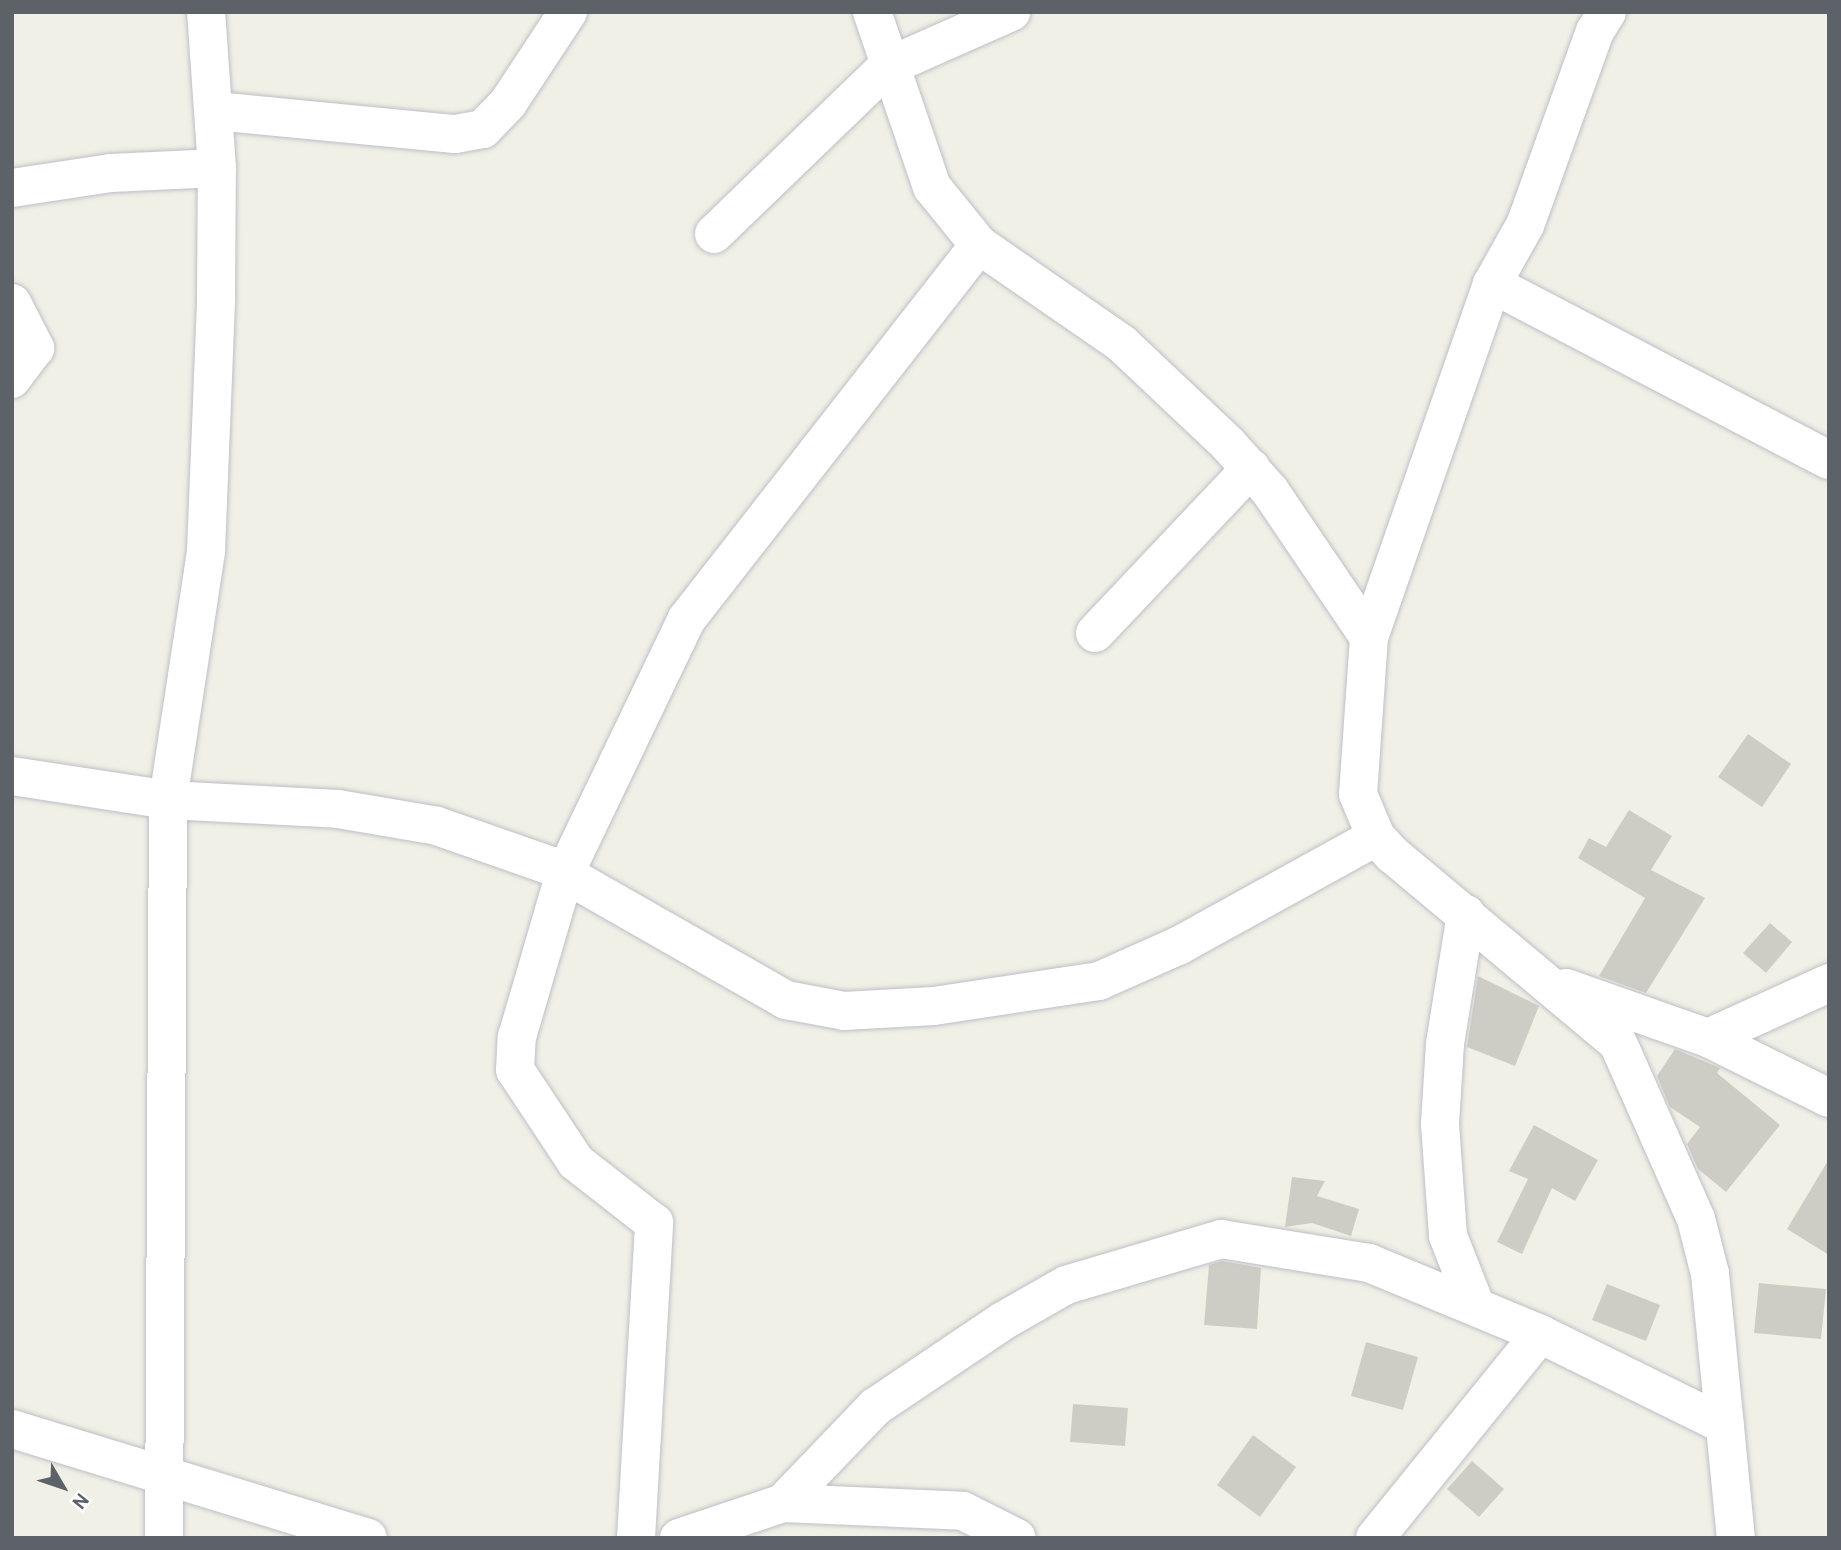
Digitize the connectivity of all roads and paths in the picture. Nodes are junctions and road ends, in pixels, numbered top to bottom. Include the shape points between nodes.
1 (206, 12) edge
2 (568, 12) edge
3 (872, 12) edge
4 (1011, 12) edge
5 (1607, 12) edge
6 (887, 67) junction
7 (215, 111) junction
8 (217, 168) junction
9 (12, 188) edge
10 (714, 234) dead end
11 (979, 245) junction
12 (1492, 284) junction
13 (12, 303) edge
14 (12, 379) edge
15 (1829, 460) edge
16 (1251, 468) junction
17 (1095, 633) dead end
18 (1369, 637) junction
19 (12, 776) edge
20 (169, 800) junction
21 (1376, 837) junction
22 (565, 873) junction
23 (1466, 914) junction
24 (1549, 982) junction
25 (1829, 983) edge
26 (1708, 1038) junction
27 (1829, 1098) edge
28 (1476, 1307) junction
29 (1540, 1334) junction
30 (1725, 1425) junction
31 (12, 1429) edge
32 (166, 1475) junction
33 (783, 1503) junction
34 (164, 1538) edge
35 (368, 1538) edge
36 (636, 1538) edge
37 (679, 1538) edge
38 (1017, 1538) edge
39 (1374, 1538) edge
40 (1736, 1538) edge

1 - 7 street
2 - 7 street via 508,103 483,129 455,134
3 - 6 street
4 - 6 street
5 - 12 street via 1595,31 1525,225
6 - 10 street
6 - 11 street via 932,187
7 - 8 street
8 - 9 street via 111,173
8 - 20 street via 206,551
11 - 16 street via 1121,343
11 - 22 street via 686,620
12 - 15 street via 1720,408
12 - 18 street
13 - 14 street via 35,348
16 - 17 street
16 - 18 street
18 - 21 street via 1359,794
19 - 20 street
20 - 22 street via 338,809 438,826
20 - 32 street
21 - 22 street via 1180,945 1100,981 934,1006 857,1010 786,1000
21 - 23 street
22 - 36 street via 517,1037 515,1070 576,1162 654,1223
23 - 24 street
23 - 28 street via 1444,1044 1440,1124 1448,1236
24 - 26 street
24 - 30 street via 1618,1044 1696,1219 1710,1274
25 - 26 street
26 - 27 street
28 - 29 street
28 - 33 street via 1369,1263 1221,1239 1066,1285 1003,1321 875,1407
29 - 30 street
29 - 39 street
30 - 40 street
31 - 32 street
32 - 34 street
32 - 35 street
33 - 37 street
33 - 38 street via 963,1511

